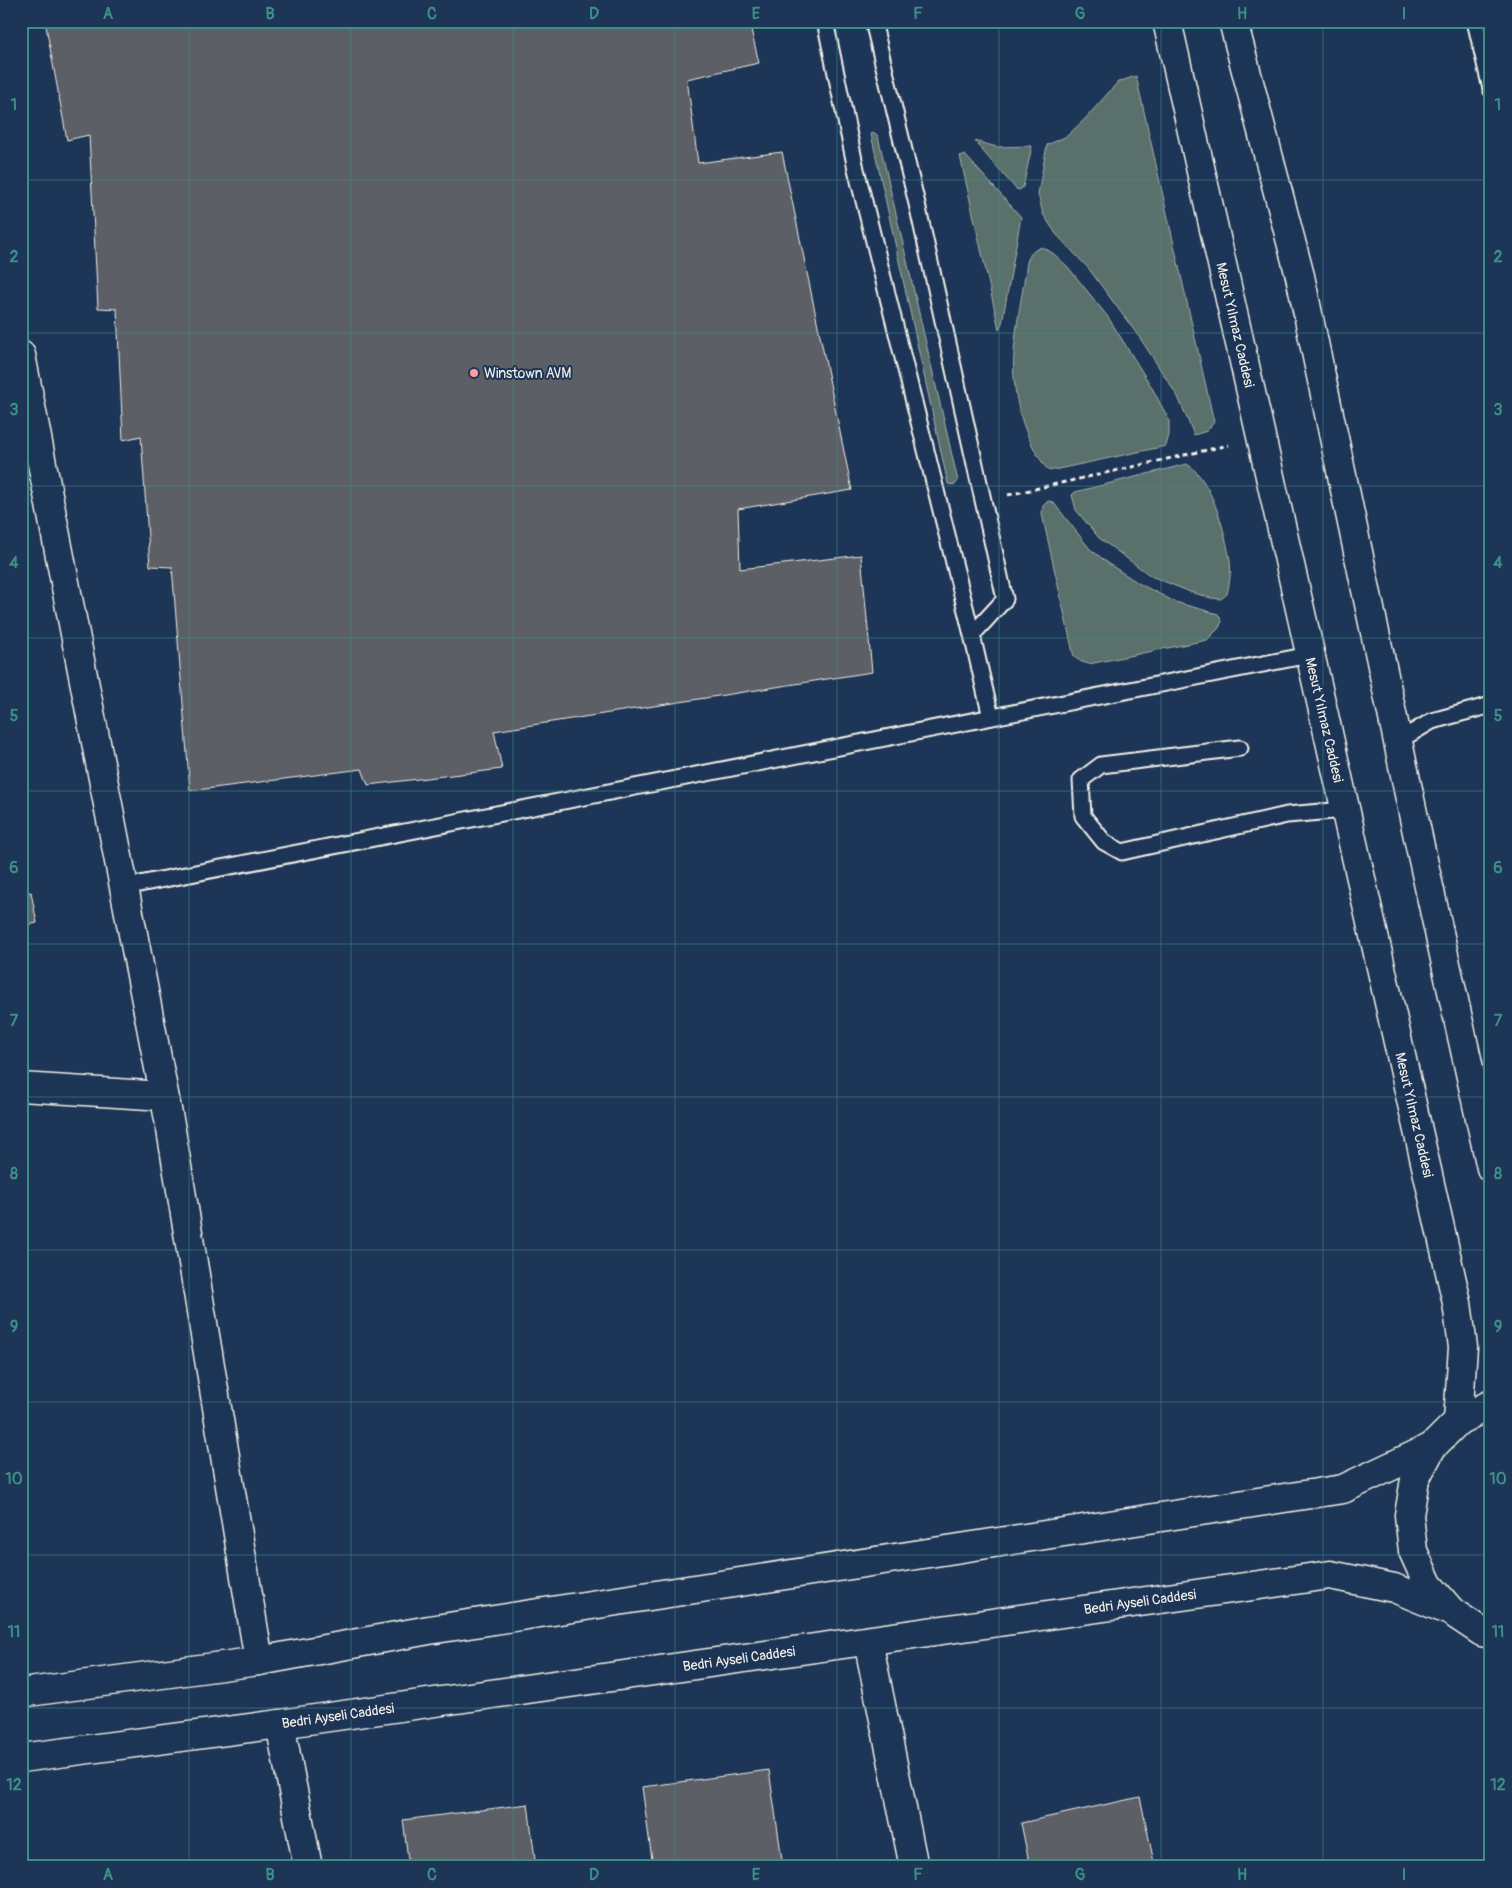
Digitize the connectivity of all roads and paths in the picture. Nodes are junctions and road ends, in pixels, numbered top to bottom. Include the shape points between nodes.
1 (825, 21) edge
2 (873, 21) edge
3 (1167, 21) edge
4 (1233, 21) edge
5 (1475, 21) edge
6 (1491, 89) edge
7 (22, 365) edge
8 (1229, 445) dead end
9 (983, 501) junction
10 (972, 635) junction
11 (1309, 655) junction
12 (1491, 705) edge
13 (991, 717) junction
14 (1398, 740) junction
15 (1240, 748) dead end
16 (1344, 810) junction
17 (124, 887) junction
18 (21, 1088) edge
19 (164, 1096) junction
20 (1491, 1168) edge
21 (1491, 1404) edge
22 (1458, 1420) junction
23 (1432, 1447) junction
24 (1452, 1612) junction
25 (1488, 1636) edge
26 (868, 1641) junction
27 (259, 1660) junction
28 (21, 1693) edge
29 (280, 1724) junction
30 (21, 1758) edge
31 (308, 1867) edge
32 (914, 1867) edge

1 - 10 lane via 856,169
2 - 9 lane
3 - 11 main road, Mesut Yılmaz Caddesi
4 - 14 main road via 1300,276
5 - 6 lane
7 - 17 main road
8 - 9 path
9 - 10 lane via 1005,599
10 - 13 lane
11 - 13 lane
11 - 16 main road, Mesut Yılmaz Caddesi
12 - 14 lane via 1432,721
13 - 17 lane
14 - 20 main road
15 - 16 lane via 1101,765 1081,780 1084,816 1104,842 1122,852 1287,815
16 - 22 main road, Mesut Yılmaz Caddesi via 1457,1304 1463,1347
17 - 19 main road
18 - 19 main road
19 - 27 main road
21 - 22 main road
22 - 23 main road
23 - 24 main road via 1415,1479 1409,1515 1413,1551 1428,1584
23 - 27 main road via 1344,1490 429,1630
24 - 25 main road
24 - 26 main road, Bedri Ayseli Caddesi via 1394,1588 1330,1575
26 - 29 main road, Bedri Ayseli Caddesi
26 - 32 main road
27 - 28 main road
29 - 30 main road, Bedri Ayseli Caddesi
29 - 31 main road

